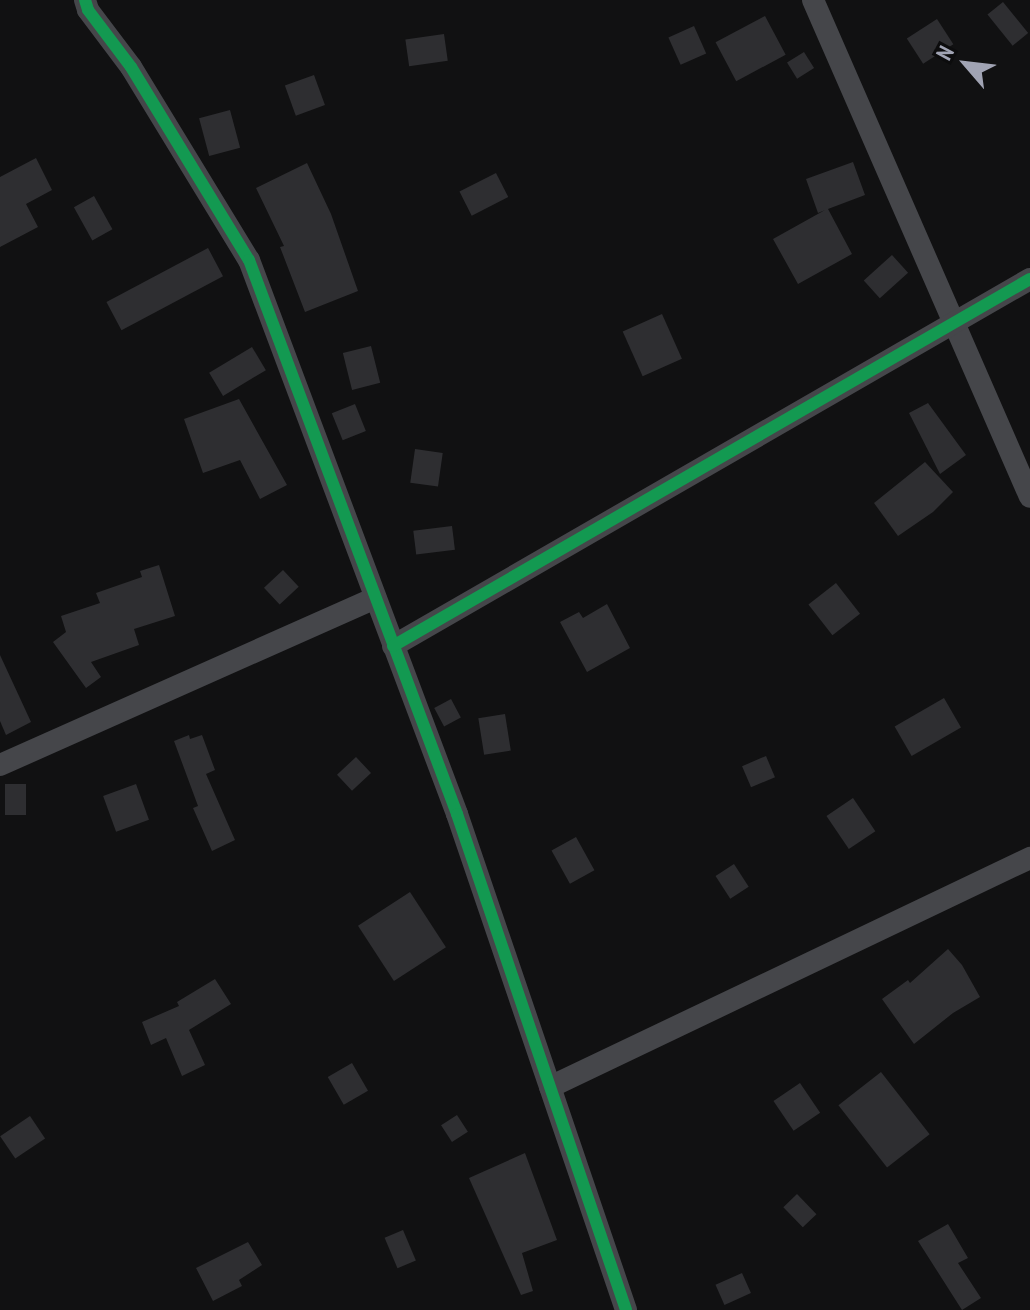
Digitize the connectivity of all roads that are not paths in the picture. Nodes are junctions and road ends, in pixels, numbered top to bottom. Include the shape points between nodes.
1 (85, 0) edge
2 (813, 0) edge
3 (1030, 279) edge
4 (954, 324) junction
5 (1030, 497) edge
6 (375, 598) junction
7 (393, 646) junction
8 (0, 765) edge
9 (1030, 858) edge
10 (550, 1087) junction
11 (626, 1310) edge

1 - 6 street via 249,260
2 - 4 street
3 - 4 street
4 - 5 street
4 - 7 street
6 - 7 street
6 - 8 street
7 - 10 street
9 - 10 street
10 - 11 street

